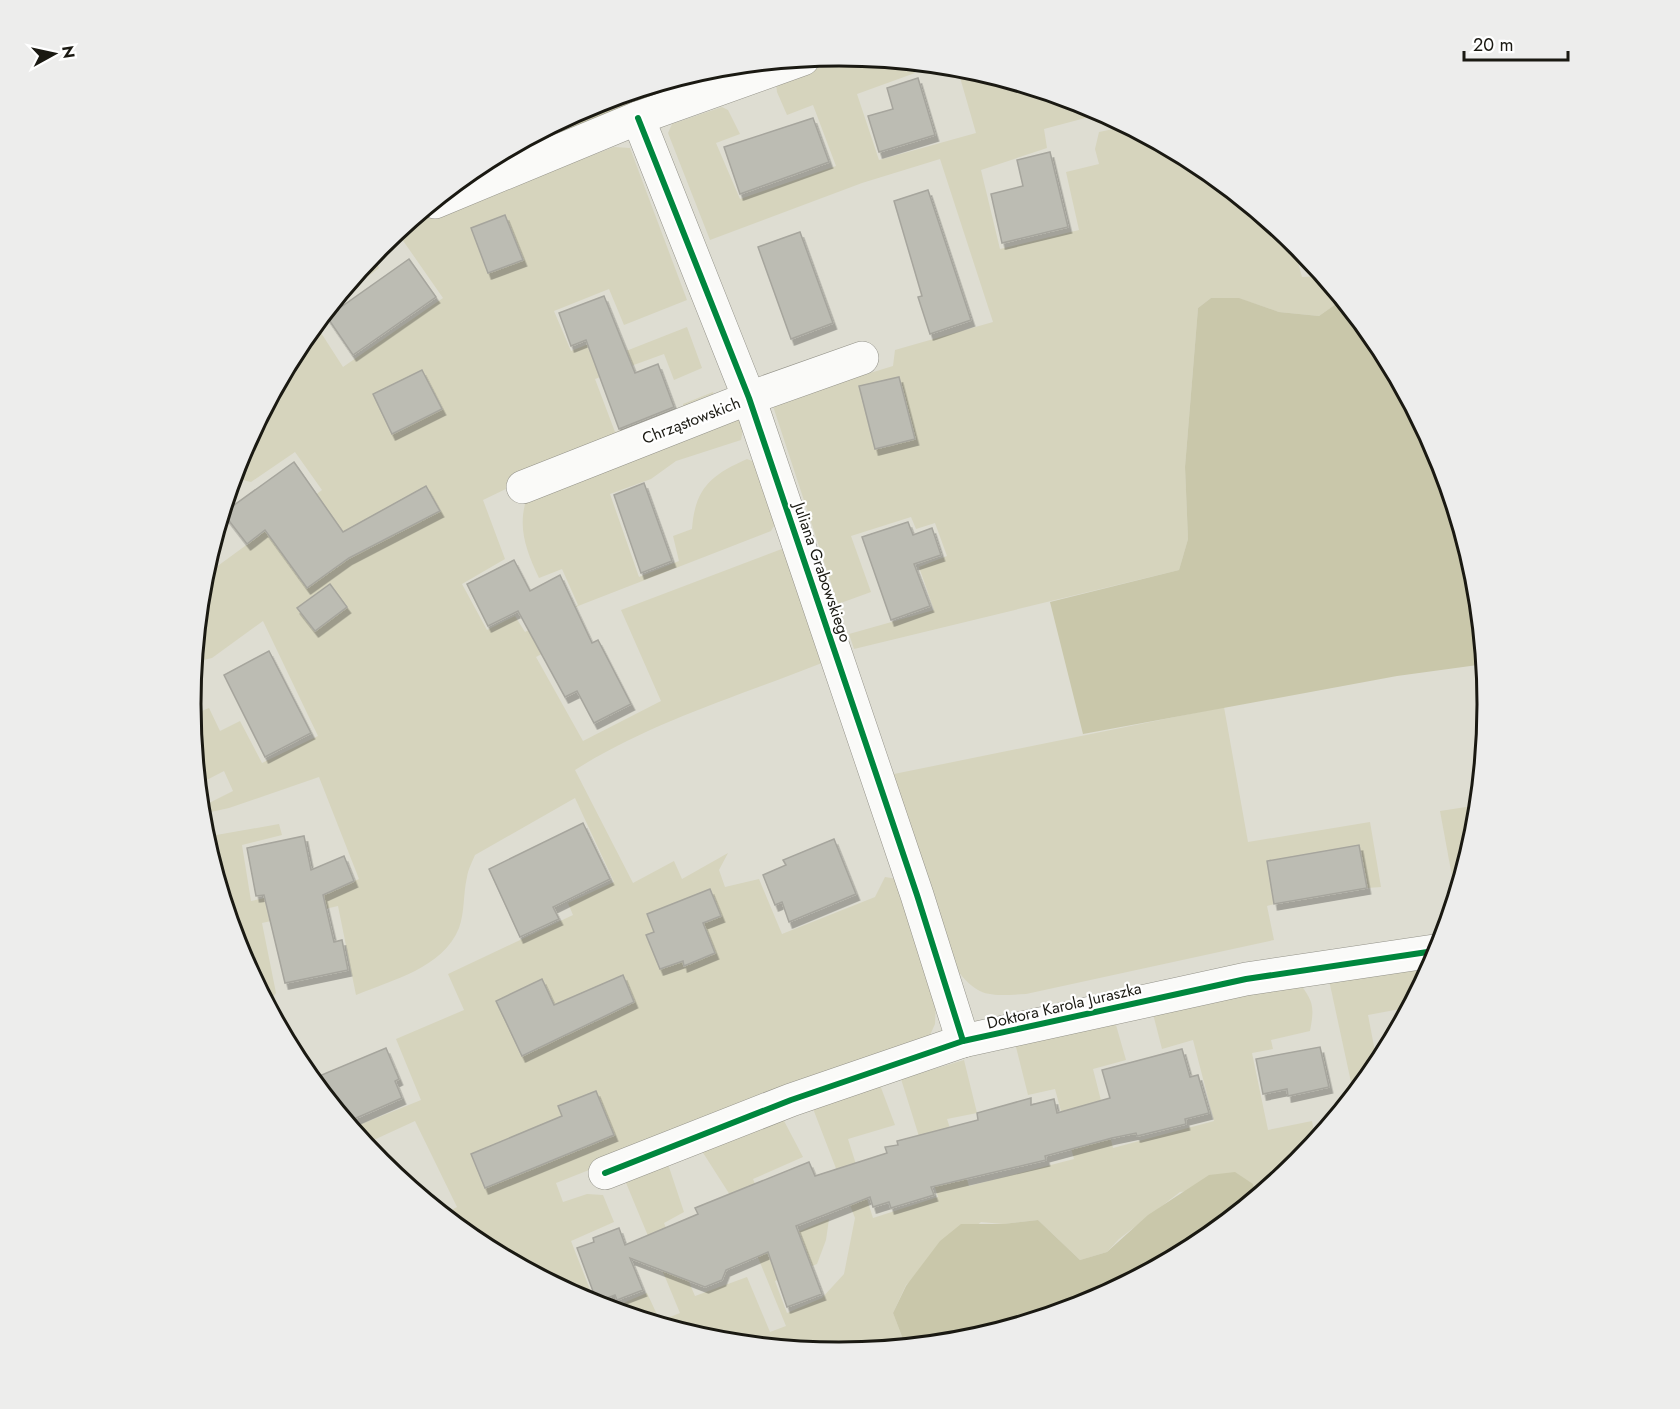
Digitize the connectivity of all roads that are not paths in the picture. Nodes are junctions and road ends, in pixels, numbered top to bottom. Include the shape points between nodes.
1 (774, 69) edge
2 (638, 118) junction
3 (460, 192) edge
4 (862, 358) dead end
5 (750, 398) junction
6 (523, 487) dead end
7 (1429, 952) edge
8 (963, 1041) junction
9 (605, 1173) dead end

1 - 2 street
2 - 3 street
2 - 5 street, Juliana Grabowskiego
4 - 5 street, Chrząstowskich
5 - 6 street, Chrząstowskich
5 - 8 street, Juliana Grabowskiego
7 - 8 street, Doktora Karola Juraszka via 1246,979
8 - 9 street, Doktora Karola Juraszka via 791,1100

